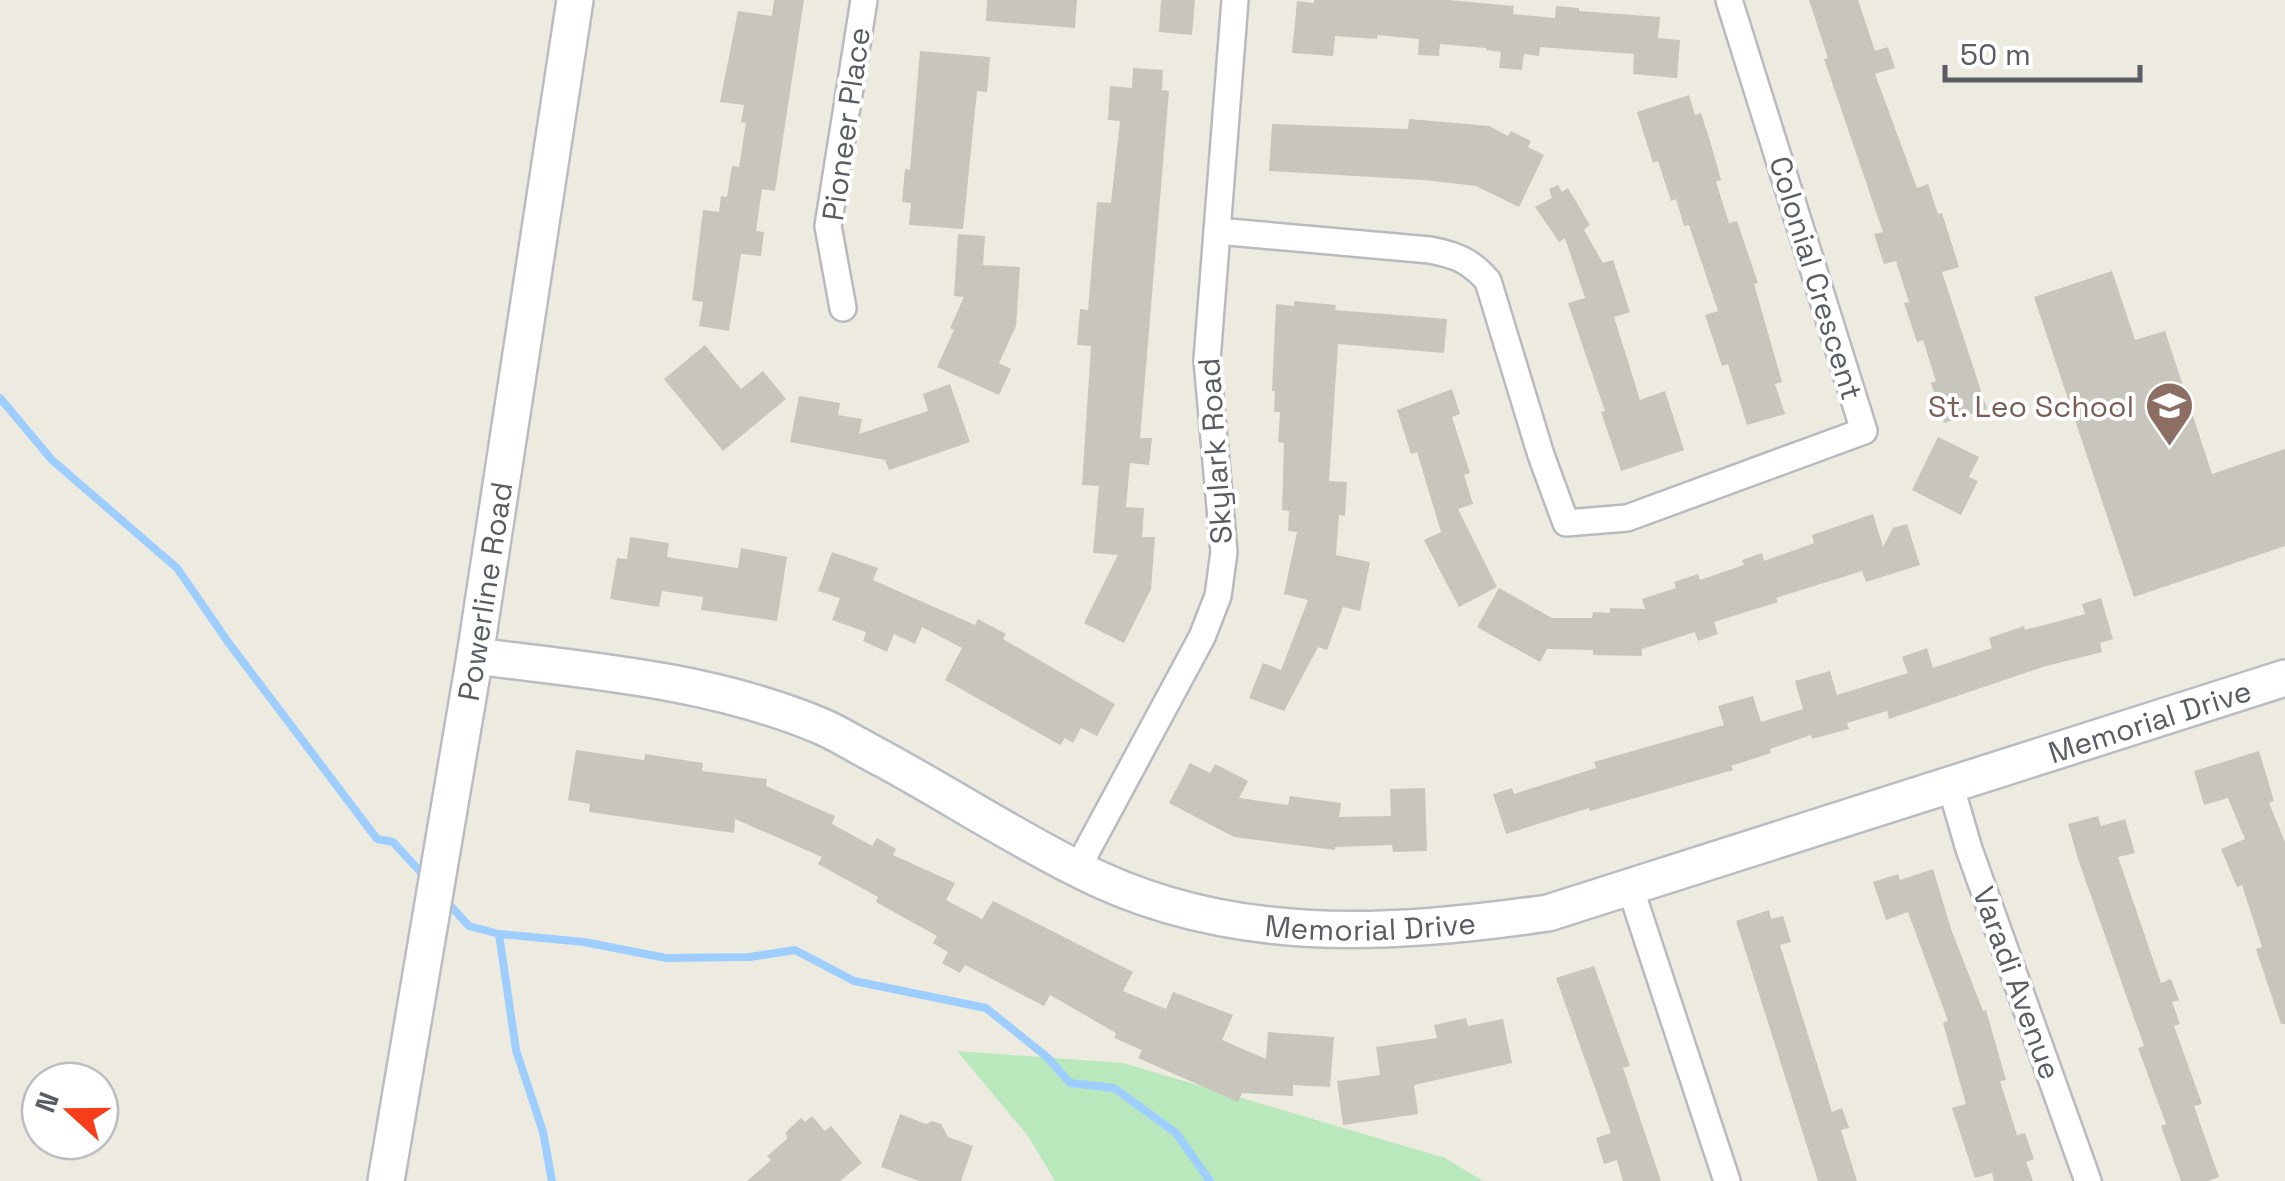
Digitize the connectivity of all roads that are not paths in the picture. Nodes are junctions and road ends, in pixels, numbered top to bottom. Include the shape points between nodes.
1 (576, 0) edge
2 (864, 0) edge
3 (1236, 0) edge
4 (1729, 0) edge
5 (1216, 230) junction
6 (843, 308) dead end
7 (475, 656) junction
8 (2285, 678) edge
9 (1950, 784) junction
10 (1077, 869) junction
11 (1629, 884) junction
12 (386, 1181) edge
13 (1727, 1181) edge
14 (2088, 1181) edge

1 - 7 main road, Powerline Road
2 - 6 street, Pioneer Place via 828,226
3 - 5 street, Skylark Road
4 - 5 street, Colonial Crescent via 1864,431 1626,518 1566,522 1488,281 1475,266 1430,250
5 - 10 street, Skylark Road via 1207,360 1224,552 1218,596
7 - 10 main road, Memorial Drive via 734,696 824,727
7 - 12 main road, Powerline Road
8 - 9 main road, Memorial Drive
9 - 11 main road, Memorial Drive
9 - 14 street, Varadi Avenue
10 - 11 main road, Memorial Drive via 1206,916 1291,930 1449,927 1548,912
11 - 13 street

